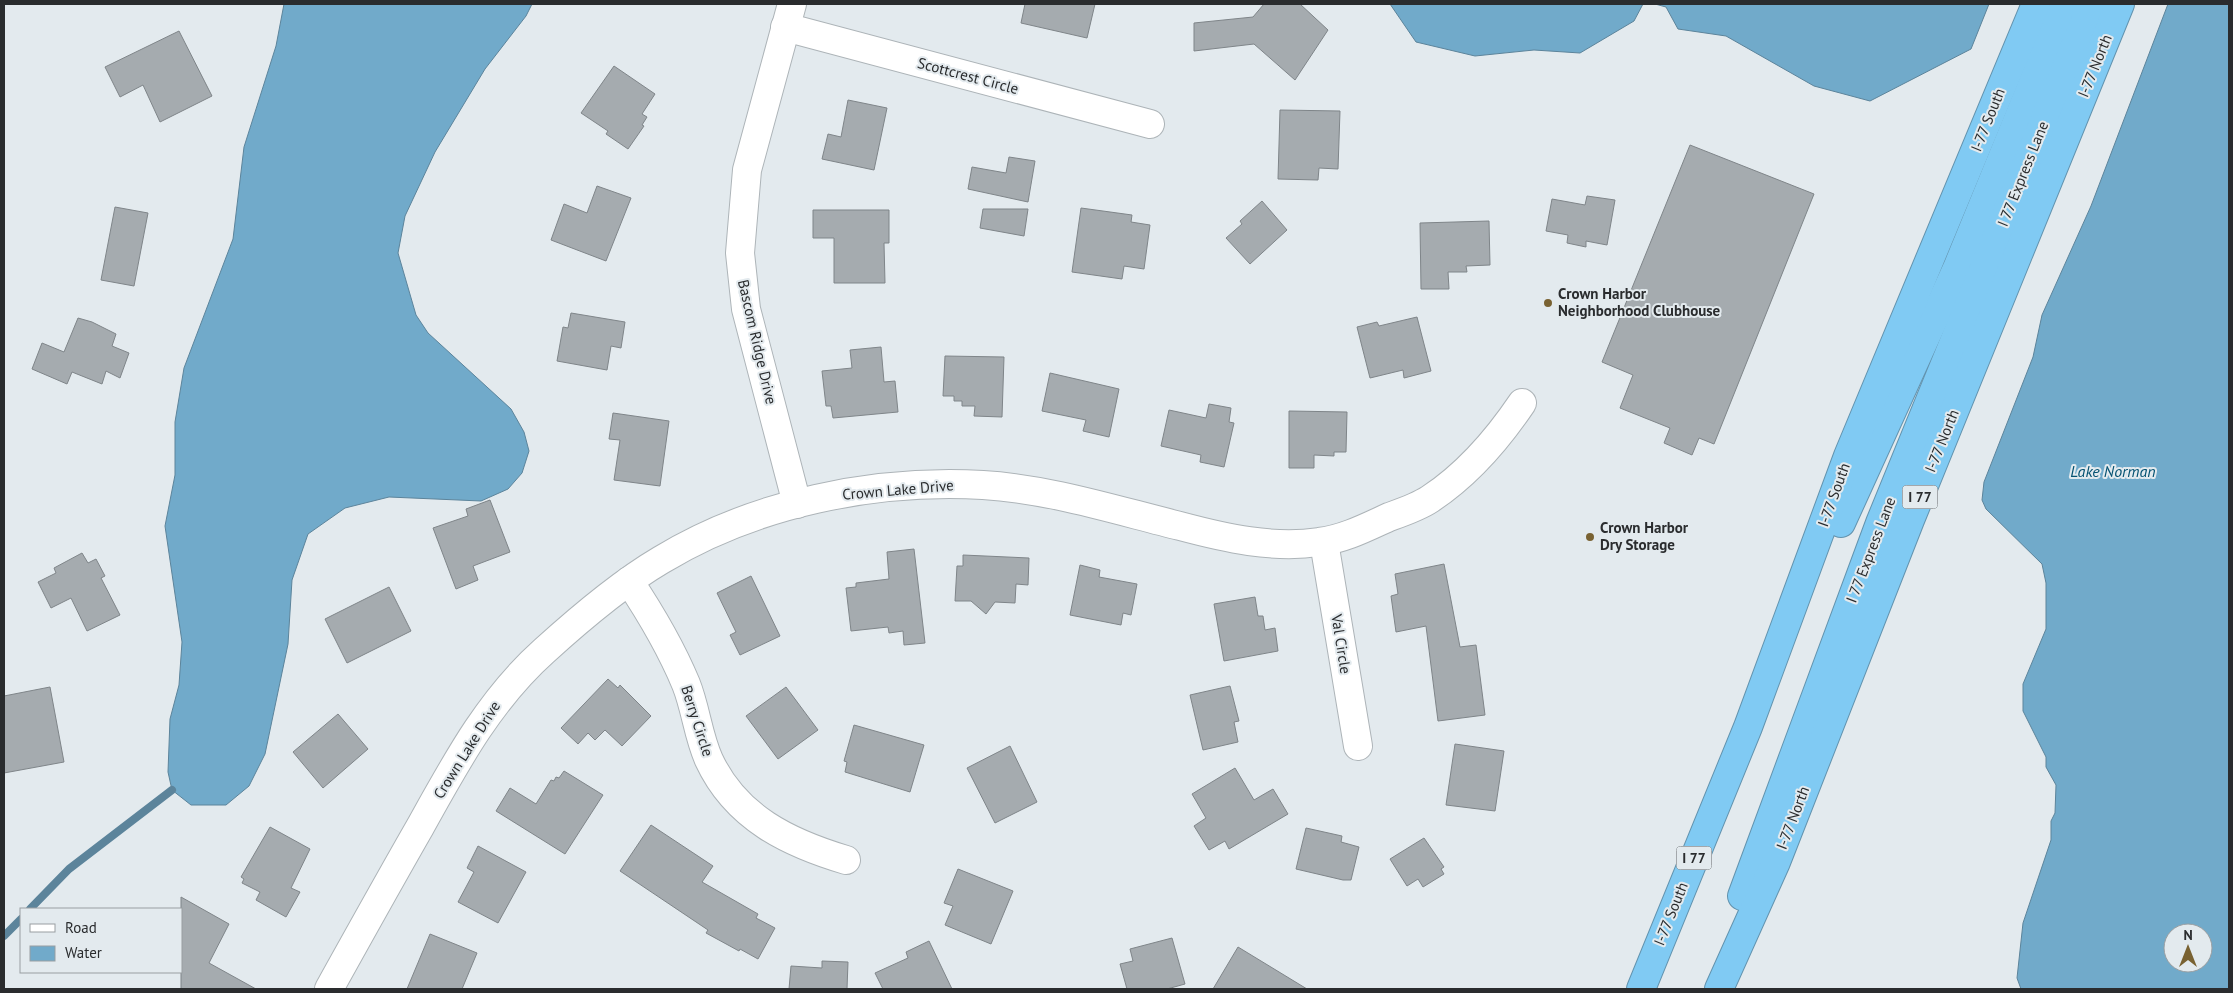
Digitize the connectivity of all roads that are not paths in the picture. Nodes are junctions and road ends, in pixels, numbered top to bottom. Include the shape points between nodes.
1 (2036, 4) edge
2 (2065, 4) edge
3 (2092, 4) edge
4 (2120, 4) edge
5 (789, 15) edge
6 (1150, 124) dead end
7 (1522, 403) dead end
8 (797, 504) junction
9 (1324, 542) junction
10 (629, 581) junction
11 (1748, 727) junction
12 (1358, 746) dead end
13 (846, 860) dead end
14 (328, 989) edge
15 (1641, 989) edge
16 (1708, 989) edge
17 (1719, 989) edge

1 - 11 highway, I-77 South / I 77 via 1848,456
2 - 11 highway, I 77 Express Lane / I 77 via 1958,266
3 - 16 highway, I 77 Express Lane / I 77 via 1880,523
4 - 17 highway, I-77 North / I 77 via 1910,520 1776,862
5 - 6 street, Scottcrest Circle
5 - 8 street, Bascom Ridge Drive via 747,170 740,254 746,309
7 - 9 street, Crown Lake Drive via 1500,436 1480,458 1427,502
8 - 9 street, Crown Lake Drive via 891,488 984,486 1032,490 1238,540
8 - 10 street, Crown Lake Drive via 699,539
9 - 12 street, Val Circle
10 - 13 street, Berry Circle via 671,650 687,686 710,761 728,790 780,836
10 - 14 street, Crown Lake Drive via 542,653 491,707
11 - 15 highway, I-77 South / I 77

